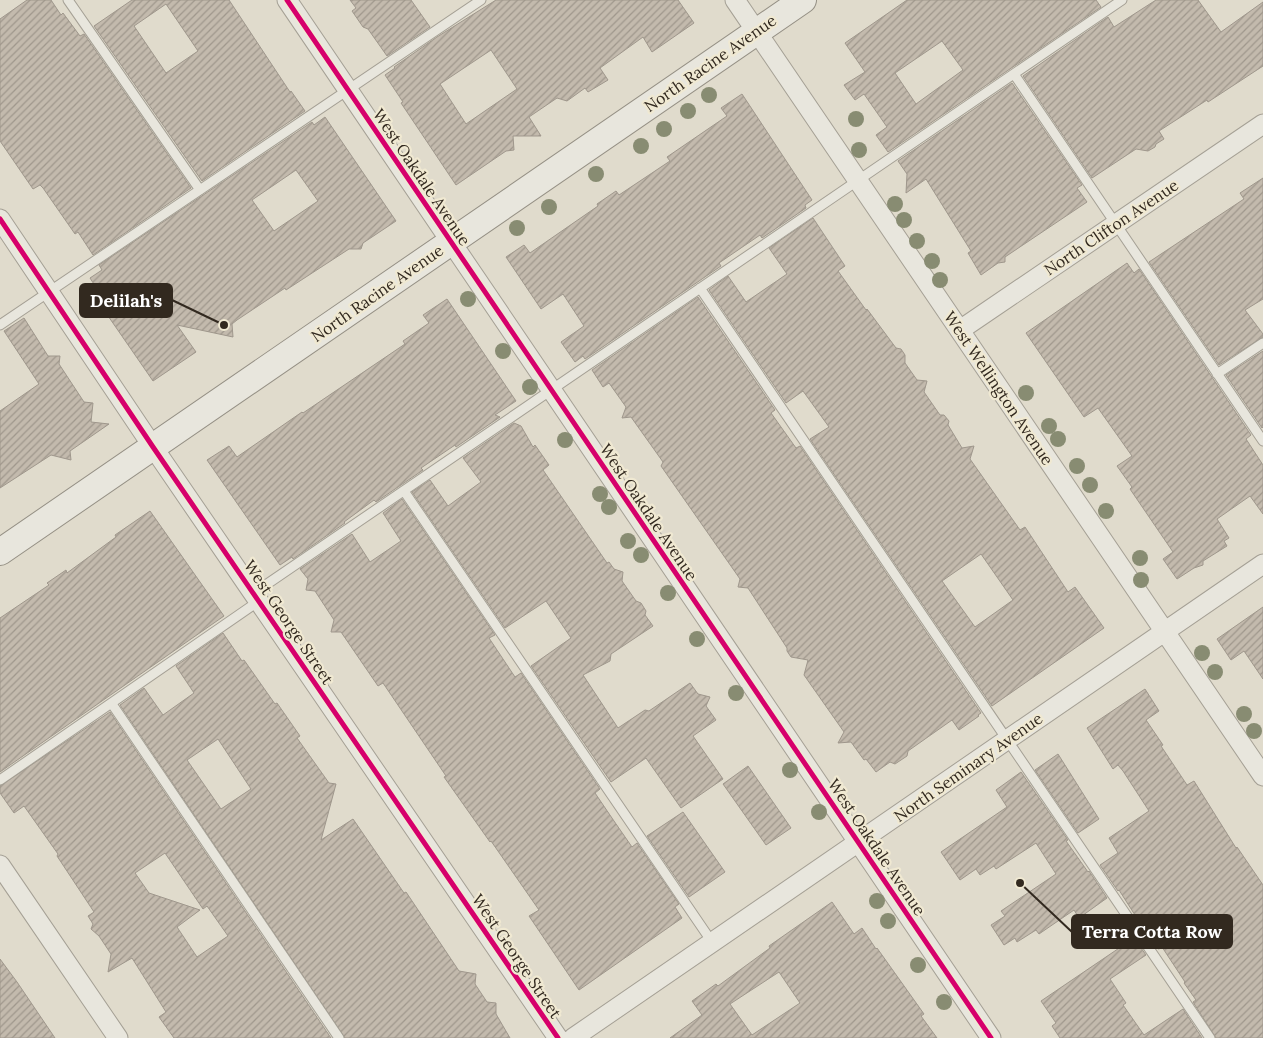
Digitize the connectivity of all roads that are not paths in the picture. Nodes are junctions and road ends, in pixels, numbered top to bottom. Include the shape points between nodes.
1 (68, 0) edge
2 (287, 0) edge
3 (481, 0) edge
4 (735, 0) edge
5 (803, 0) edge
6 (1122, 0) edge
7 (756, 32) junction
8 (1014, 74) junction
9 (348, 90) junction
10 (1263, 124) edge
11 (858, 181) junction
12 (200, 190) junction
13 (0, 219) edge
14 (1114, 225) junction
15 (451, 242) junction
16 (700, 288) junction
17 (50, 292) junction
18 (0, 325) edge
19 (960, 330) junction
20 (1263, 343) edge
21 (1217, 374) junction
22 (551, 390) junction
23 (1263, 441) edge
24 (153, 447) junction
25 (404, 491) junction
26 (0, 552) edge
27 (1263, 564) edge
28 (257, 597) junction
29 (1165, 632) junction
30 (112, 704) junction
31 (1008, 740) junction
32 (1263, 776) edge
33 (0, 780) edge
34 (858, 842) junction
35 (0, 865) edge
36 (712, 942) junction
37 (118, 1038) edge
38 (339, 1038) edge
39 (558, 1038) edge
40 (573, 1038) edge
41 (991, 1038) edge
42 (1210, 1038) edge

1 - 12 lane
2 - 9 street, West Oakdale Avenue
3 - 9 lane
4 - 7 street, West Wellington Avenue
5 - 7 street, North Racine Avenue
6 - 8 lane
7 - 11 street, West Wellington Avenue
7 - 15 street, North Racine Avenue
8 - 11 lane
8 - 14 lane
9 - 12 lane
9 - 15 street, West Oakdale Avenue
10 - 14 street, North Clifton Avenue
11 - 16 lane
11 - 19 street, West Wellington Avenue
12 - 17 lane
13 - 17 street, West George Street
14 - 19 street, North Clifton Avenue
14 - 21 lane
15 - 22 street, West Oakdale Avenue
15 - 24 street, North Racine Avenue
16 - 22 lane
16 - 31 lane
17 - 18 lane
17 - 24 street, West George Street
19 - 29 street, West Wellington Avenue
20 - 21 lane
21 - 23 lane
22 - 25 lane
22 - 34 street, West Oakdale Avenue
24 - 26 street, North Racine Avenue
24 - 28 street, West George Street
25 - 28 lane
25 - 36 lane
27 - 29 street, North Seminary Avenue
28 - 30 lane
28 - 39 street, West George Street
29 - 31 street, North Seminary Avenue
29 - 32 street, West Wellington Avenue
30 - 33 lane
30 - 38 lane
31 - 34 street, North Seminary Avenue
31 - 42 lane
34 - 36 street, North Seminary Avenue
34 - 41 street, West Oakdale Avenue
35 - 37 street
36 - 40 street, North Seminary Avenue

